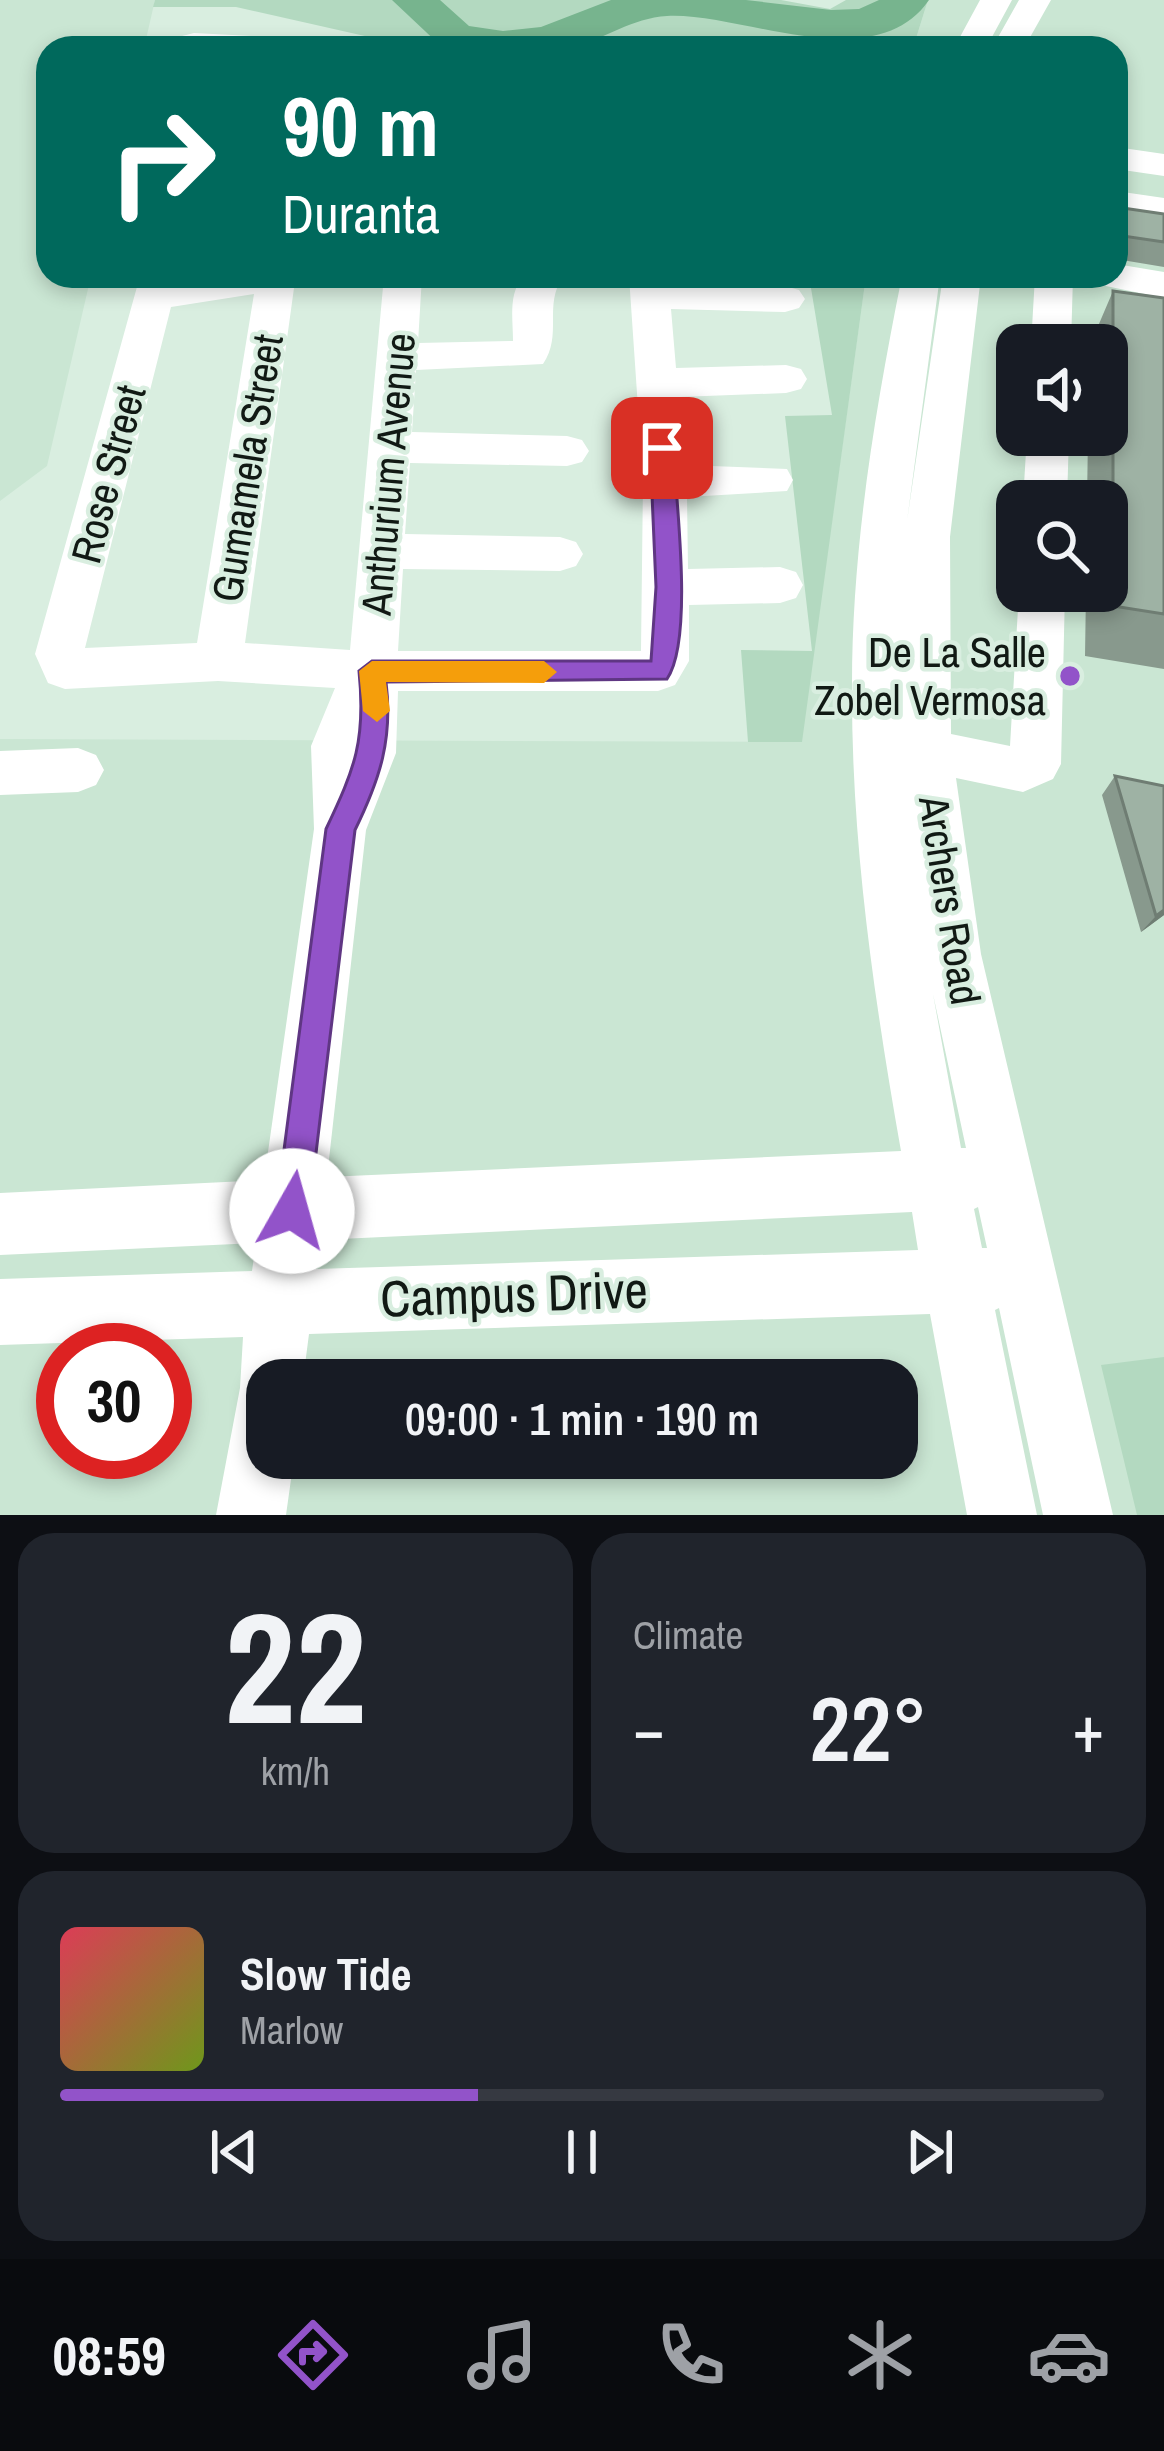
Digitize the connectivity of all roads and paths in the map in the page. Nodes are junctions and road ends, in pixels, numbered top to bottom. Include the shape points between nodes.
1 (996, 0) edge
2 (1036, 0) edge
3 (976, 36) edge
4 (1015, 36) edge
5 (1138, 138) edge
6 (1164, 165) edge
7 (1128, 204) edge
8 (1164, 209) edge
9 (1128, 278) edge
10 (1164, 285) edge
11 (157, 288) edge
12 (280, 288) edge
13 (403, 288) edge
14 (534, 288) edge
15 (650, 288) edge
16 (671, 288) edge
17 (919, 288) edge
18 (960, 288) edge
19 (1053, 288) edge
20 (785, 299) dead end
21 (1052, 324) edge
22 (397, 357) junction
23 (786, 379) dead end
24 (655, 383) junction
25 (390, 447) junction
26 (567, 451) dead end
27 (771, 479) dead end
28 (665, 481) junction
29 (382, 551) junction
30 (560, 554) dead end
31 (780, 584) dead end
32 (668, 587) junction
33 (1041, 612) edge
34 (218, 661) junction
35 (372, 671) junction
36 (902, 746) junction
37 (78, 770) dead end
38 (0, 773) edge
39 (1005, 1176) junction
40 (939, 1179) junction
41 (292, 1211) junction
42 (0, 1224) edge
43 (1027, 1279) junction
44 (958, 1281) junction
45 (281, 1301) junction
46 (0, 1312) edge
47 (273, 1359) edge
48 (256, 1479) edge
49 (251, 1515) edge
50 (1002, 1515) edge
51 (1078, 1515) edge

1 - 3 street
2 - 4 street
5 - 6 street
7 - 8 street
9 - 10 street
11 - 34 street, Rose Street via 59,654 65,669
12 - 34 street, Gumamela Street
13 - 22 street, Anthurium Avenue
14 - 22 street via 529,354
15 - 24 street
16 - 20 street
17 - 36 street, Archers Road via 882,532
18 - 36 street, Archers Road
19 - 21 street
22 - 25 street, Anthurium Avenue
23 - 24 street
24 - 28 street
25 - 26 street
25 - 29 street, Anthurium Avenue
27 - 28 street
28 - 32 street
29 - 30 street
29 - 35 street, Anthurium Avenue
31 - 32 street
32 - 35 street via 665,662 651,672
33 - 36 street via 1035,764 1024,770
34 - 35 street
35 - 41 street, Anthurium Avenue via 377,719 369,774 340,829
36 - 39 street, Archers Road
36 - 40 street, Archers Road via 897,951
37 - 38 street
39 - 40 street, Campus Drive
39 - 43 street, Archers Road
40 - 41 street, Campus Drive
40 - 44 street, Archers Road
41 - 42 street, Campus Drive
41 - 45 street, Anthurium Avenue
43 - 44 street, Campus Drive
43 - 51 street, Archers Road
44 - 45 street, Campus Drive
44 - 50 street, Archers Road
45 - 46 street, Campus Drive
45 - 47 street, Anthurium Avenue
48 - 49 street

